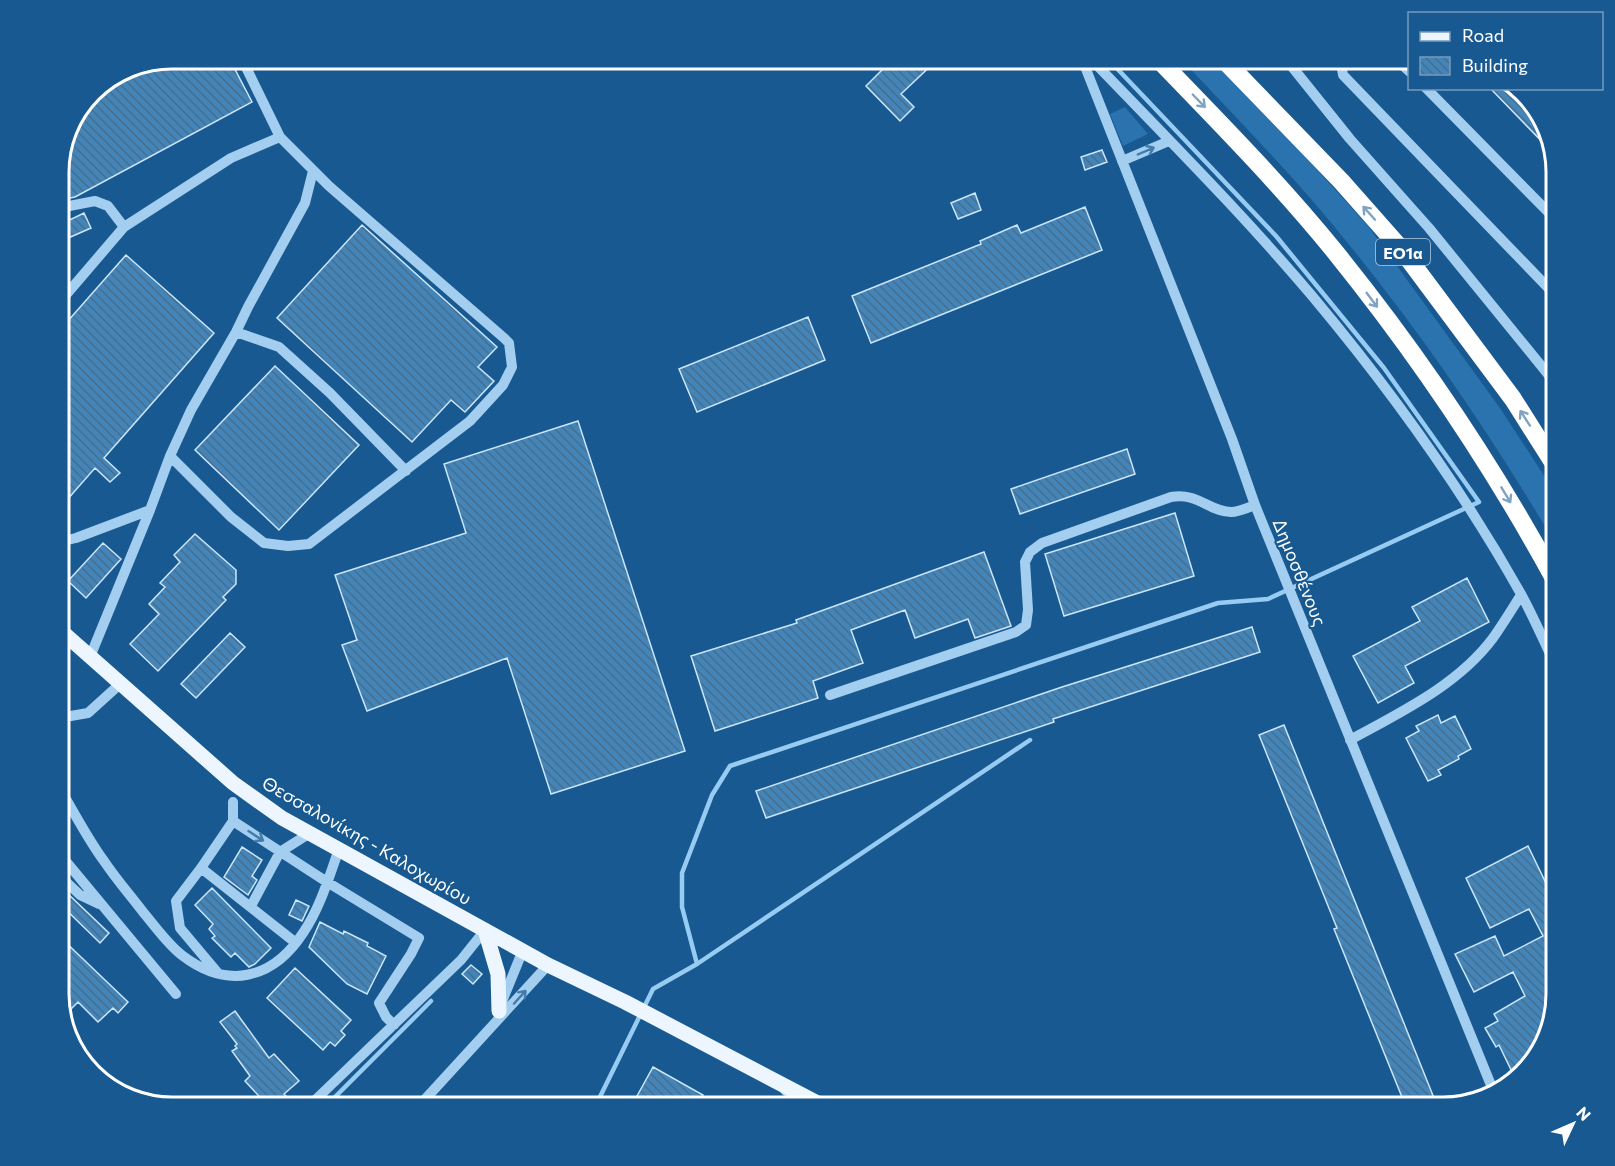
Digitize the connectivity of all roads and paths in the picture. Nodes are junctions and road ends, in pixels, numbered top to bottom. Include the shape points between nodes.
1 (247, 69) edge
2 (1086, 69) edge
3 (1101, 69) edge
4 (1169, 69) edge
5 (1234, 69) edge
6 (1296, 69) edge
7 (1342, 69) edge
8 (1428, 90) edge
9 (280, 137) junction
10 (1169, 141) junction
11 (1122, 161) junction
12 (313, 171) junction
13 (69, 206) edge
14 (1546, 209) edge
15 (124, 227) junction
16 (1546, 285) edge
17 (69, 291) edge
18 (236, 332) junction
19 (1546, 371) edge
20 (1546, 450) edge
21 (170, 456) junction
22 (406, 471) junction
23 (1255, 506) junction
24 (150, 510) junction
25 (69, 540) edge
26 (1546, 563) edge
27 (1521, 595) junction
28 (69, 639) edge
29 (1546, 645) edge
30 (90, 657) junction
31 (120, 684) junction
32 (830, 695) dead end
33 (69, 716) edge
34 (1350, 740) junction
35 (232, 802) dead end
36 (69, 804) edge
37 (233, 821) junction
38 (310, 833) junction
39 (339, 849) junction
40 (280, 852) junction
41 (69, 865) edge
42 (201, 868) junction
43 (327, 882) junction
44 (69, 885) edge
45 (102, 905) junction
46 (251, 906) junction
47 (485, 930) junction
48 (296, 943) junction
49 (523, 950) junction
50 (548, 965) junction
51 (219, 974) junction
52 (176, 994) dead end
53 (499, 1011) junction
54 (394, 1025) junction
55 (490, 1026) junction
56 (774, 1080) junction
57 (1491, 1085) edge
58 (318, 1097) edge
59 (428, 1097) edge
60 (793, 1097) edge
61 (806, 1097) edge

1 - 9 street
2 - 11 street, Δημοσθένους
3 - 10 street
4 -> 26 highway, ΕΟ1α via 1251,155 1343,262 1483,457
20 -> 5 highway, ΕΟ1α via 1513,399 1402,250
6 - 19 street via 1350,140 1429,228
7 - 16 street via 1343,75
8 - 14 street
9 - 12 street
9 - 15 street via 231,158
11 -> 10 street
10 - 27 street via 1257,233 1374,374 1460,494
11 - 23 street, Δημοσθένους
12 - 18 street via 305,203
12 - 22 street via 509,343 512,367 502,385 470,421
13 - 15 street via 95,201 108,206
15 - 17 street
18 - 21 street via 191,410
18 - 22 street via 279,347
21 - 22 street via 231,517 264,543 288,546 309,544
21 - 24 street
23 - 32 street via 1229,512 1181,495 1042,543 1025,562 1029,610 1026,625 1016,632
23 - 34 street, Δημοσθένους
24 - 25 street
24 - 30 street
27 - 29 street
27 - 34 street via 1493,639 1454,678
28 - 30 main road, Θεσσαλονίκης - Καλοχωρίου
30 - 31 main road, Θεσσαλονίκης - Καλοχωρίου
31 - 33 street via 88,713
31 - 38 main road, Θεσσαλονίκης - Καλοχωρίου via 233,783
34 - 57 street, Δημοσθένους
35 - 37 street
36 - 51 street via 103,860 153,924 182,956
37 -> 40 street
37 - 42 street
38 - 39 main road, Θεσσαλονίκης - Καλοχωρίου
38 - 40 street
39 - 43 street
39 - 47 main road, Θεσσαλονίκης - Καλοχωρίου
40 - 43 street
40 - 46 street
41 - 45 street
42 - 46 street
42 - 51 street via 176,901 180,928
43 - 48 street
43 - 54 street via 419,938 379,1003
44 - 45 street via 80,895
45 - 52 street
46 - 48 street
47 - 49 main road, Θεσσαλονίκης - Καλοχωρίου
47 - 53 main road via 498,974
47 - 54 street via 461,960
48 - 51 street via 276,963 260,972 246,976
49 - 50 main road, Θεσσαλονίκης - Καλοχωρίου
49 - 53 street
55 -> 50 street
50 - 56 main road, Θεσσαλονίκης - Καλοχωρίου
53 - 55 street
54 - 58 street
55 - 59 street
56 - 60 street
56 - 61 main road

